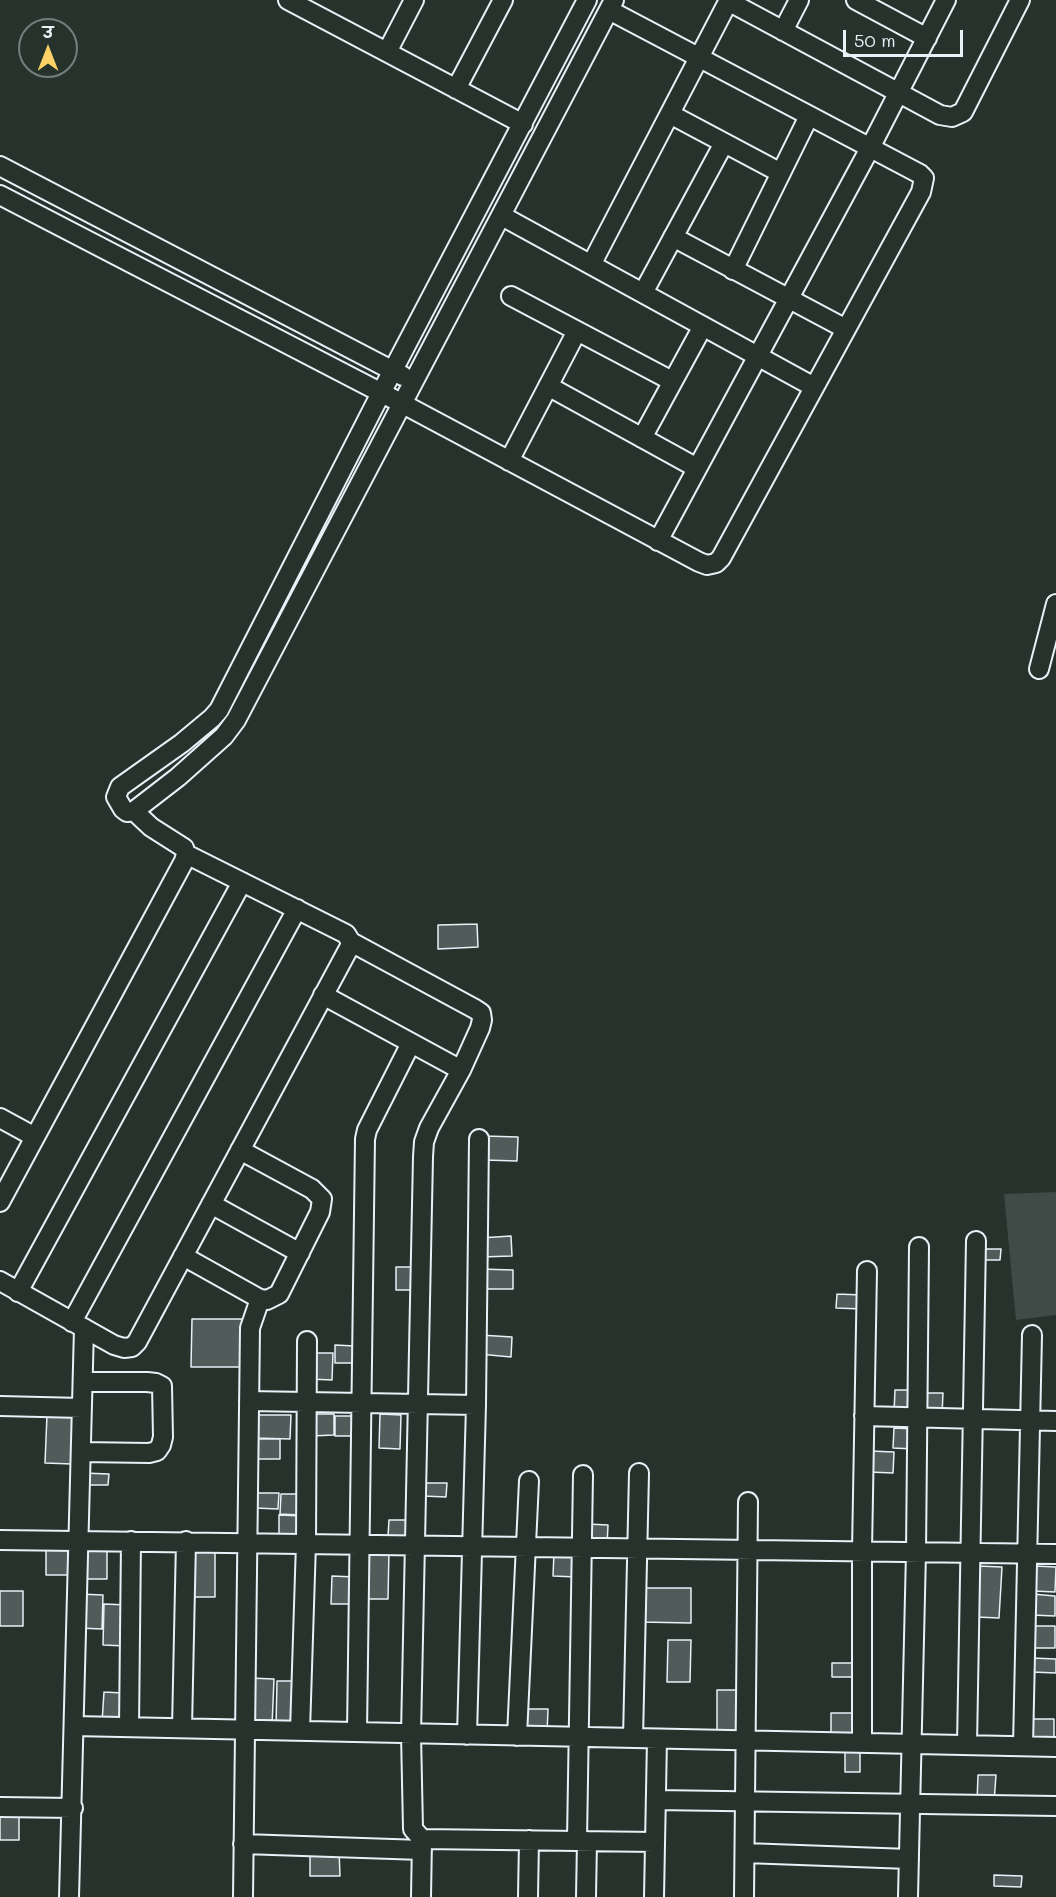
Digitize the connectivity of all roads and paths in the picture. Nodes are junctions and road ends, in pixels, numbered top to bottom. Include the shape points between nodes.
1 (288, 0) edge
2 (414, 0) edge
3 (503, 0) edge
4 (587, 0) edge
5 (799, 0) edge
6 (946, 0) edge
7 (1020, 0) edge
8 (728, 1) edge
9 (865, 2) edge
10 (611, 5) edge
11 (319, 7) edge
12 (783, 31) junction
13 (927, 38) junction
14 (387, 52) junction
15 (699, 58) junction
16 (456, 89) junction
17 (899, 92) junction
18 (670, 114) junction
19 (809, 116) junction
20 (523, 124) junction
21 (724, 143) junction
22 (870, 148) junction
23 (0, 166) edge
24 (781, 173) junction
25 (0, 195) edge
26 (502, 216) junction
27 (673, 237) junction
28 (591, 265) junction
29 (733, 270) junction
30 (643, 293) junction
31 (511, 296) dead end
32 (788, 300) junction
33 (703, 326) junction
34 (846, 329) junction
35 (577, 331) junction
36 (758, 356) junction
37 (393, 371) junction
38 (672, 381) junction
39 (415, 382) junction
40 (548, 386) junction
41 (814, 387) junction
42 (381, 393) junction
43 (403, 404) junction
44 (642, 438) junction
45 (509, 460) junction
46 (697, 468) junction
47 (658, 540) junction
48 (1056, 604) edge
49 (1038, 669) dead end
50 (134, 811) junction
51 (186, 855) junction
52 (242, 882) junction
53 (297, 909) junction
54 (351, 942) junction
55 (323, 995) junction
56 (411, 1043) junction
57 (461, 1070) junction
58 (0, 1118) edge
59 (35, 1137) junction
60 (478, 1139) dead end
61 (240, 1150) junction
62 (2, 1193) edge
63 (211, 1204) junction
64 (976, 1241) dead end
65 (919, 1247) dead end
66 (300, 1254) junction
67 (183, 1256) junction
68 (867, 1271) dead end
69 (0, 1281) edge
70 (18, 1292) junction
71 (260, 1299) junction
72 (78, 1325) junction
73 (1032, 1335) dead end
74 (307, 1341) dead end
75 (83, 1382) junction
76 (249, 1401) junction
77 (308, 1402) junction
78 (361, 1403) junction
79 (418, 1404) junction
80 (476, 1405) junction
81 (0, 1406) edge
82 (82, 1408) junction
83 (864, 1416) junction
84 (917, 1418) junction
85 (974, 1419) junction
86 (1030, 1421) junction
87 (1056, 1421) edge
88 (81, 1452) junction
89 (639, 1473) dead end
90 (583, 1475) dead end
91 (529, 1481) dead end
92 (748, 1502) dead end
93 (0, 1540) edge
94 (79, 1540) junction
95 (131, 1541) junction
96 (186, 1542) junction
97 (247, 1542) junction
98 (306, 1543) junction
99 (359, 1544) junction
100 (416, 1545) junction
101 (472, 1545) junction
102 (526, 1546) junction
103 (580, 1547) junction
104 (637, 1548) junction
105 (748, 1550) junction
106 (861, 1551) junction
107 (916, 1552) junction
108 (971, 1553) junction
109 (1028, 1554) junction
110 (1056, 1554) edge
111 (74, 1726) junction
112 (129, 1727) junction
113 (182, 1728) junction
114 (245, 1730) junction
115 (300, 1731) junction
116 (357, 1732) junction
117 (411, 1734) junction
118 (467, 1735) junction
119 (517, 1736) junction
120 (578, 1736) junction
121 (633, 1738) junction
122 (657, 1739) junction
123 (747, 1740) junction
124 (862, 1743) junction
125 (913, 1744) junction
126 (967, 1745) junction
127 (1023, 1746) junction
128 (1056, 1747) edge
129 (656, 1800) junction
130 (746, 1801) junction
131 (910, 1804) junction
132 (1056, 1806) edge
133 (0, 1807) edge
134 (73, 1808) junction
135 (529, 1840) junction
136 (582, 1841) junction
137 (655, 1842) junction
138 (243, 1844) junction
139 (422, 1844) junction
140 (745, 1853) junction
141 (909, 1859) junction
142 (69, 1897) edge
143 (243, 1897) edge
144 (421, 1897) edge
145 (528, 1897) edge
146 (586, 1897) edge
147 (654, 1897) edge
148 (744, 1897) edge
149 (908, 1897) edge

1 - 11 street
2 - 14 street
3 - 16 street
4 - 20 street
5 - 12 street
6 - 13 street
7 - 17 street via 963,112 952,117 940,115
8 - 12 street
8 - 15 street
9 - 13 street
10 - 15 street
10 - 26 street
11 - 14 street
12 - 17 street
13 - 17 street
14 - 16 street
15 - 18 street
15 - 19 street
16 - 20 street
17 - 22 street
18 - 21 street
18 - 28 street
19 - 22 street
19 - 24 street
20 - 37 street
21 - 24 street
21 - 27 street
22 - 32 street
22 - 34 street via 920,174 924,184
23 - 37 street
24 - 29 street
25 - 42 street
26 - 28 street
26 - 39 street
27 - 29 street
27 - 30 street
28 - 30 street
29 - 32 street
30 - 33 street
31 - 35 street
32 - 34 street
32 - 36 street
33 - 36 street
33 - 38 street
34 - 41 street
35 - 38 street
35 - 40 street
36 - 41 street
36 - 46 street
37 - 39 street
37 - 42 street
38 - 44 street
39 - 43 street
40 - 44 street
40 - 45 street
41 - 47 street via 716,563 699,562
42 - 43 street
42 - 50 street via 219,710 117,791 123,809
43 - 45 street
43 - 50 street via 236,720 224,736
44 - 46 street
45 - 47 street
46 - 47 street
48 - 49 street
50 - 51 street via 184,848
51 - 52 street
51 - 59 street
52 - 53 street
52 - 70 street
53 - 54 street via 346,934
53 - 72 street
54 - 55 street
54 - 57 street via 481,1013 480,1028
55 - 56 street
55 - 61 street
56 - 57 street
56 - 78 street via 365,1139
57 - 79 street via 424,1142
58 - 59 street
59 - 62 street
60 - 80 street
61 - 63 street
61 - 66 street via 312,1189 322,1199
63 - 66 street
63 - 67 street
64 - 85 street
65 - 84 street
66 - 71 street via 279,1294
67 - 71 street
67 - 72 street via 144,1334 132,1347 114,1345
68 - 83 street
69 - 70 street
70 - 72 street
71 - 76 street via 250,1328
72 - 75 street
73 - 86 street
74 - 77 street
75 - 82 street
75 - 88 street via 147,1382 162,1386 163,1437 162,1445 149,1453
76 - 77 street
76 - 97 street
77 - 78 street
77 - 98 street
78 - 79 street
78 - 99 street
79 - 80 street
79 - 100 street
80 - 101 street
81 - 82 street
82 - 88 street
83 - 84 street
83 - 106 street
84 - 85 street
84 - 107 street
85 - 86 street
85 - 108 street
86 - 87 street
86 - 109 street
88 - 94 street
89 - 104 street
90 - 103 street
91 - 102 street
92 - 105 street
93 - 94 street
94 - 95 street
94 - 111 street
95 - 96 street
95 - 112 street
96 - 97 street
96 - 113 street
97 - 98 street
97 - 114 street
98 - 99 street
98 - 115 street
99 - 100 street
99 - 116 street
100 - 101 street
100 - 117 street
101 - 102 street
101 - 118 street
102 - 103 street
102 - 119 street
103 - 104 street
103 - 120 street
104 - 105 street
104 - 121 street
105 - 106 street
105 - 123 street
106 - 107 street
106 - 124 street
107 - 108 street
107 - 125 street
108 - 109 street
108 - 126 street
109 - 110 street
109 - 127 street
111 - 112 street
111 - 134 street
112 - 113 street
113 - 114 street
114 - 115 street
114 - 138 street
115 - 116 street
116 - 117 street
117 - 118 street
117 - 139 street via 413,1829
118 - 119 street
119 - 120 street
120 - 121 street
120 - 136 street
121 - 122 street
122 - 123 street
122 - 129 street
123 - 124 street
123 - 130 street
124 - 125 street
125 - 126 street
125 - 131 street
126 - 127 street
127 - 128 street
129 - 130 street
129 - 137 street
130 - 131 street
130 - 140 street
131 - 132 street
131 - 141 street
133 - 134 street
134 - 142 street
135 - 136 street
135 - 139 street
135 - 145 street
136 - 137 street
136 - 146 street
137 - 147 street
138 - 139 street
138 - 143 street
139 - 144 street
140 - 141 street
140 - 148 street
141 - 149 street

